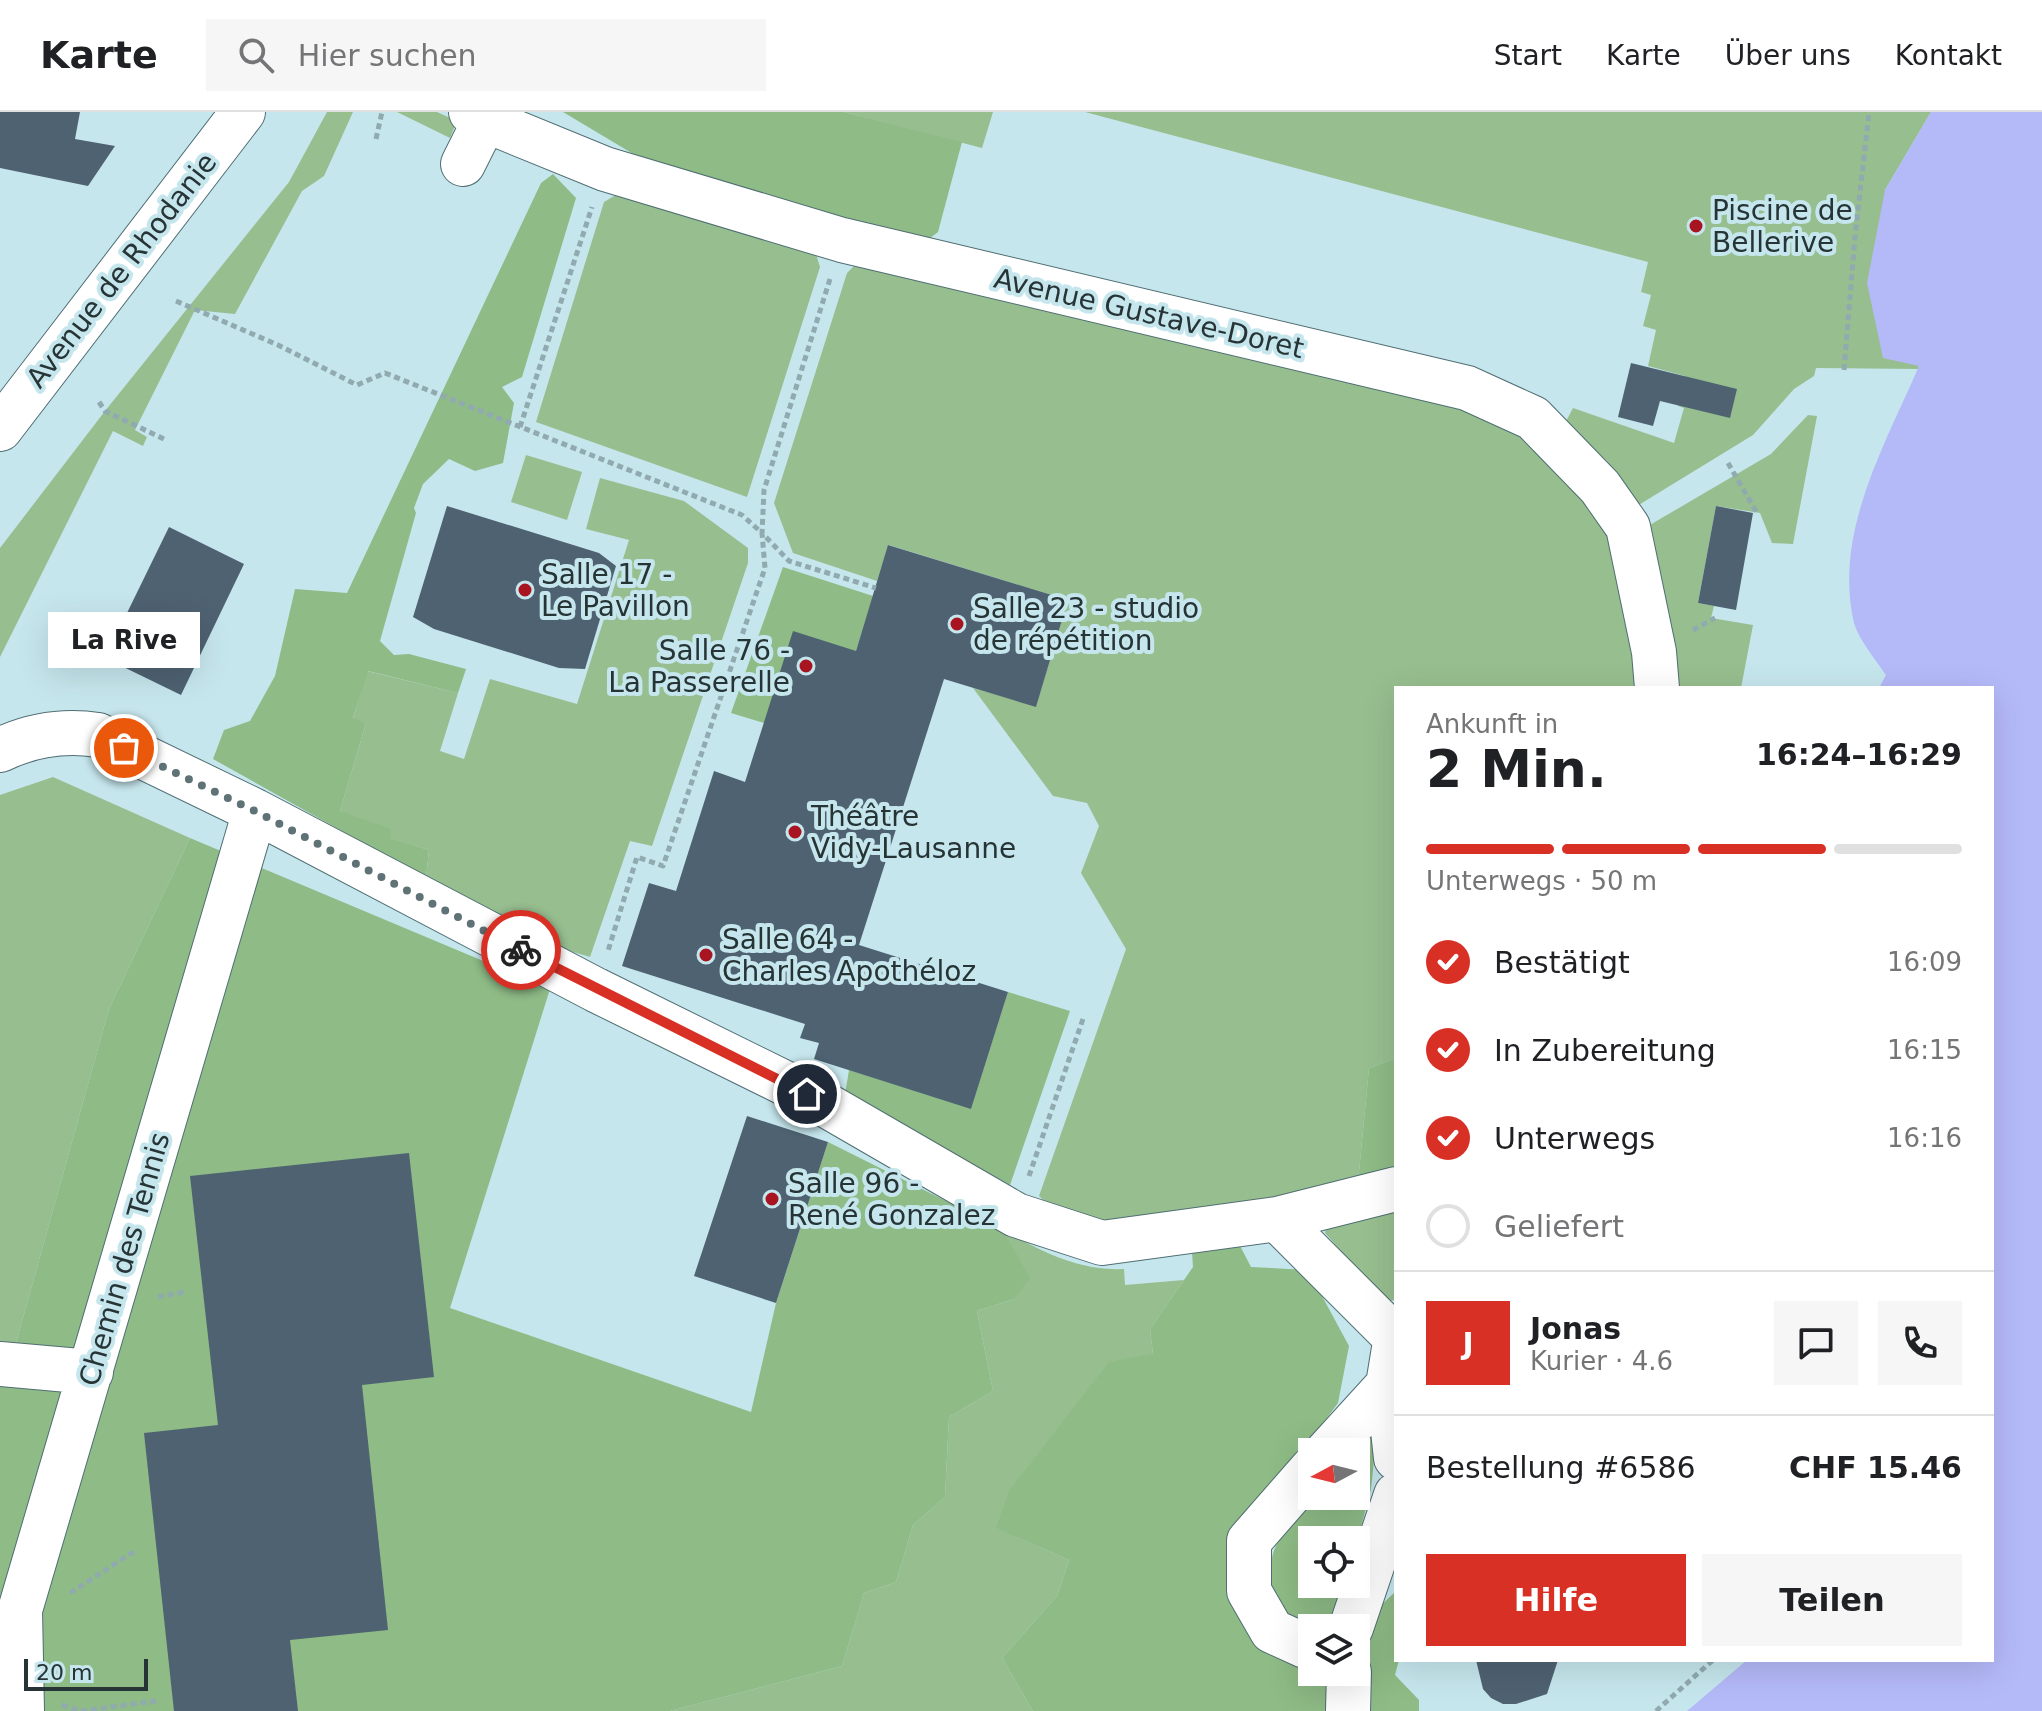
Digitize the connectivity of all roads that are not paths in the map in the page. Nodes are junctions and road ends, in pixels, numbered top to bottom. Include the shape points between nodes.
1 (243, 112) edge
2 (478, 116) edge
3 (463, 164) dead end
4 (0, 429) edge
5 (1657, 686) edge
6 (0, 750) edge
7 (255, 811) junction
8 (1394, 1190) edge
9 (1277, 1219) junction
10 (1394, 1334) edge
11 (1394, 1348) edge
12 (0, 1364) edge
13 (91, 1372) junction
14 (1388, 1385) junction
15 (1340, 1438) edge
16 (1394, 1440) edge
17 (1298, 1485) edge
18 (1394, 1501) edge
19 (1356, 1614) edge
20 (1298, 1643) edge
21 (1349, 1686) edge
22 (22, 1711) edge
23 (1348, 1711) edge

1 - 4 street, Avenue de Rhodanie
2 - 3 street
2 - 5 street, Avenue Gustave-Doret via 605,169 842,240 1467,388 1533,418 1600,487 1628,527
6 - 7 street via 20,740 72,731 98,735
7 - 9 street via 807,1094 1016,1215 1102,1243
7 - 13 street, Chemin des Tennis
8 - 9 street
9 - 10 street
11 - 14 street
12 - 13 street
13 - 22 street, Chemin des Tennis via 20,1610
14 - 15 street
14 - 16 street
17 - 20 street via 1249,1541 1249,1591 1272,1631
18 - 19 street
21 - 23 street

